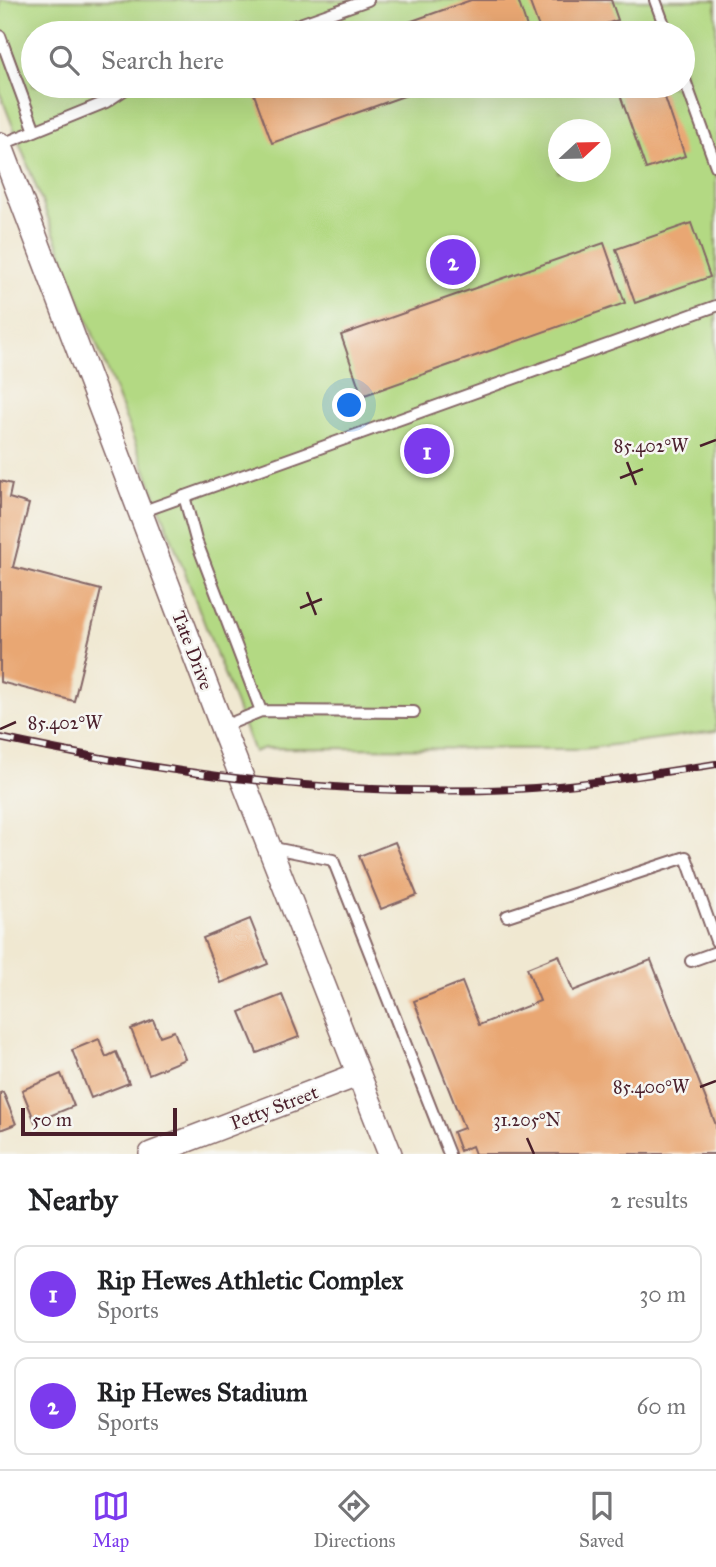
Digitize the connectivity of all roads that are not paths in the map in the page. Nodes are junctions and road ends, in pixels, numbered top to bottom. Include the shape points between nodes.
1 (368, 0) edge
2 (655, 0) edge
3 (308, 21) edge
4 (663, 21) edge
5 (0, 36) edge
6 (21, 93) edge
7 (23, 98) edge
8 (112, 98) edge
9 (691, 98) edge
10 (35, 131) junction
11 (0, 144) edge
12 (716, 166) edge
13 (716, 306) edge
14 (184, 496) junction
15 (141, 512) junction
16 (261, 711) junction
17 (414, 712) dead end
18 (222, 727) junction
19 (269, 847) junction
20 (507, 916) dead end
21 (716, 941) edge
22 (716, 952) edge
23 (691, 961) dead end
24 (357, 1075) junction
25 (152, 1154) edge
26 (390, 1154) edge
27 (449, 1154) edge

1 - 3 lane
2 - 4 lane
5 - 6 lane
7 - 10 lane
8 - 10 lane
9 - 12 lane
10 - 11 lane
11 - 15 street, Tate Drive
13 - 14 lane
14 - 15 lane
14 - 16 lane via 196,540
15 - 18 street, Tate Drive
16 - 17 lane
16 - 18 lane
18 - 19 street, Tate Drive
19 - 24 street, Tate Drive
19 - 27 lane via 333,860
20 - 21 lane via 686,857
22 - 23 lane
24 - 25 street, Petty Street
24 - 26 street, Tate Drive

